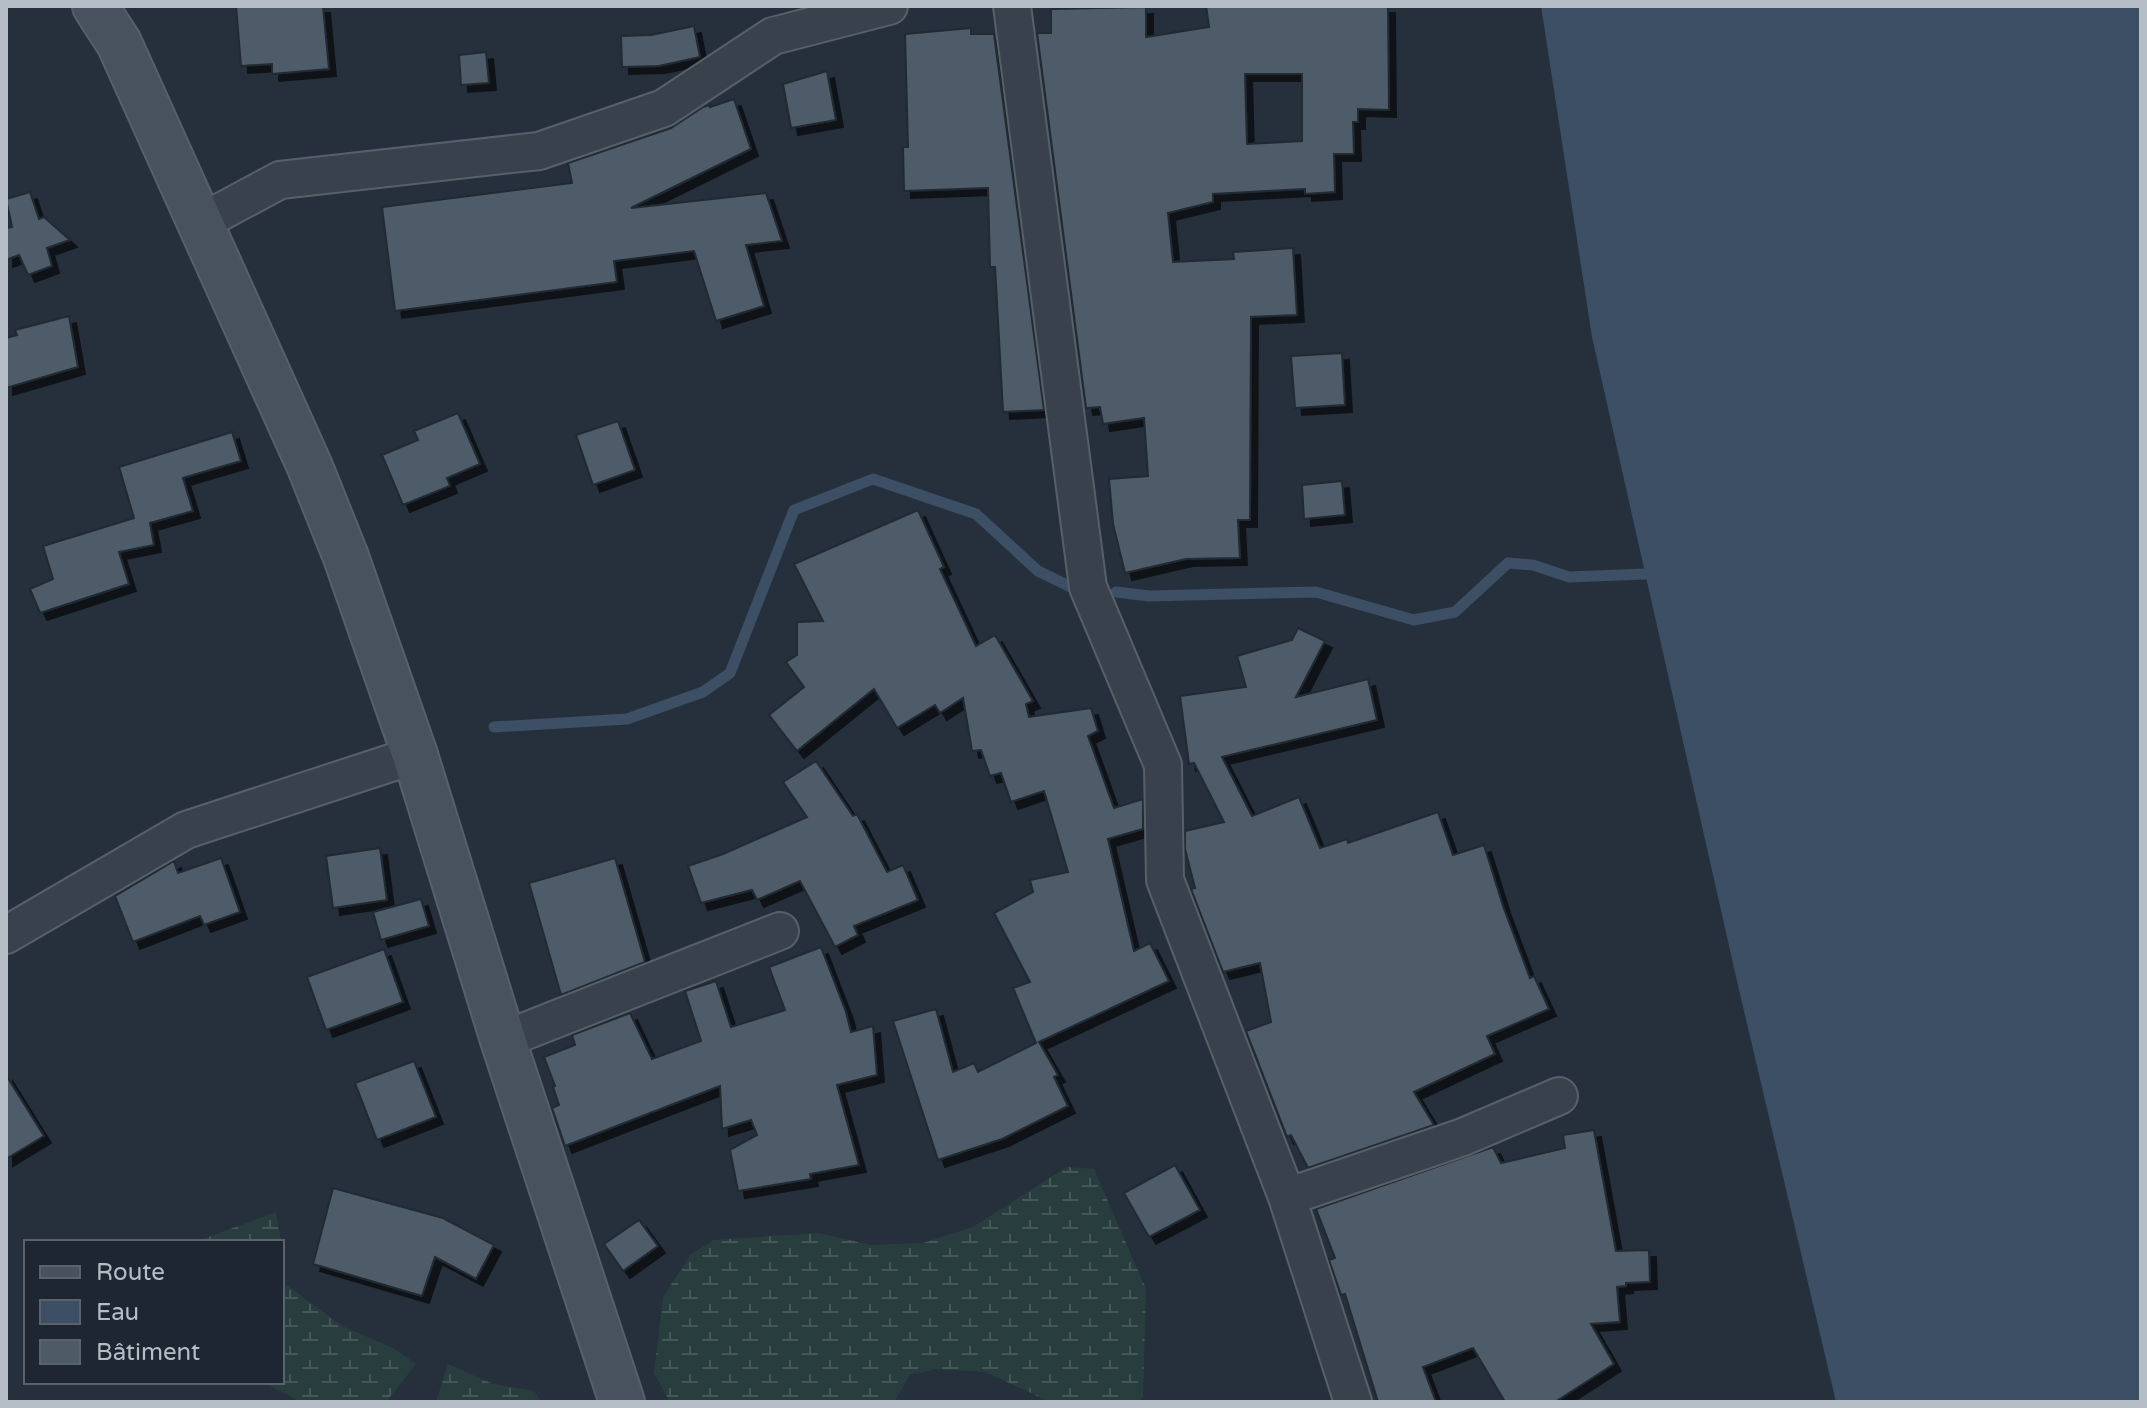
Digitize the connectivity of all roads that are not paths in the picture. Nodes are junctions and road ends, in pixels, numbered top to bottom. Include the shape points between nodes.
1 (95, 6) edge
2 (889, 6) edge
3 (1012, 6) edge
4 (200, 223) junction
5 (415, 755) junction
6 (780, 931) dead end
7 (6, 935) edge
8 (503, 1040) junction
9 (1559, 1096) dead end
10 (1287, 1197) junction
11 (622, 1402) edge
12 (1353, 1402) edge

1 - 4 main road via 119,43
2 - 4 street via 773,36 664,108 539,151 280,180
3 - 10 street via 1088,587 1163,765 1165,880
4 - 5 main road via 310,467
5 - 7 street via 186,830
5 - 8 main road
6 - 8 street
8 - 11 main road
9 - 10 street via 1463,1137
10 - 12 street

